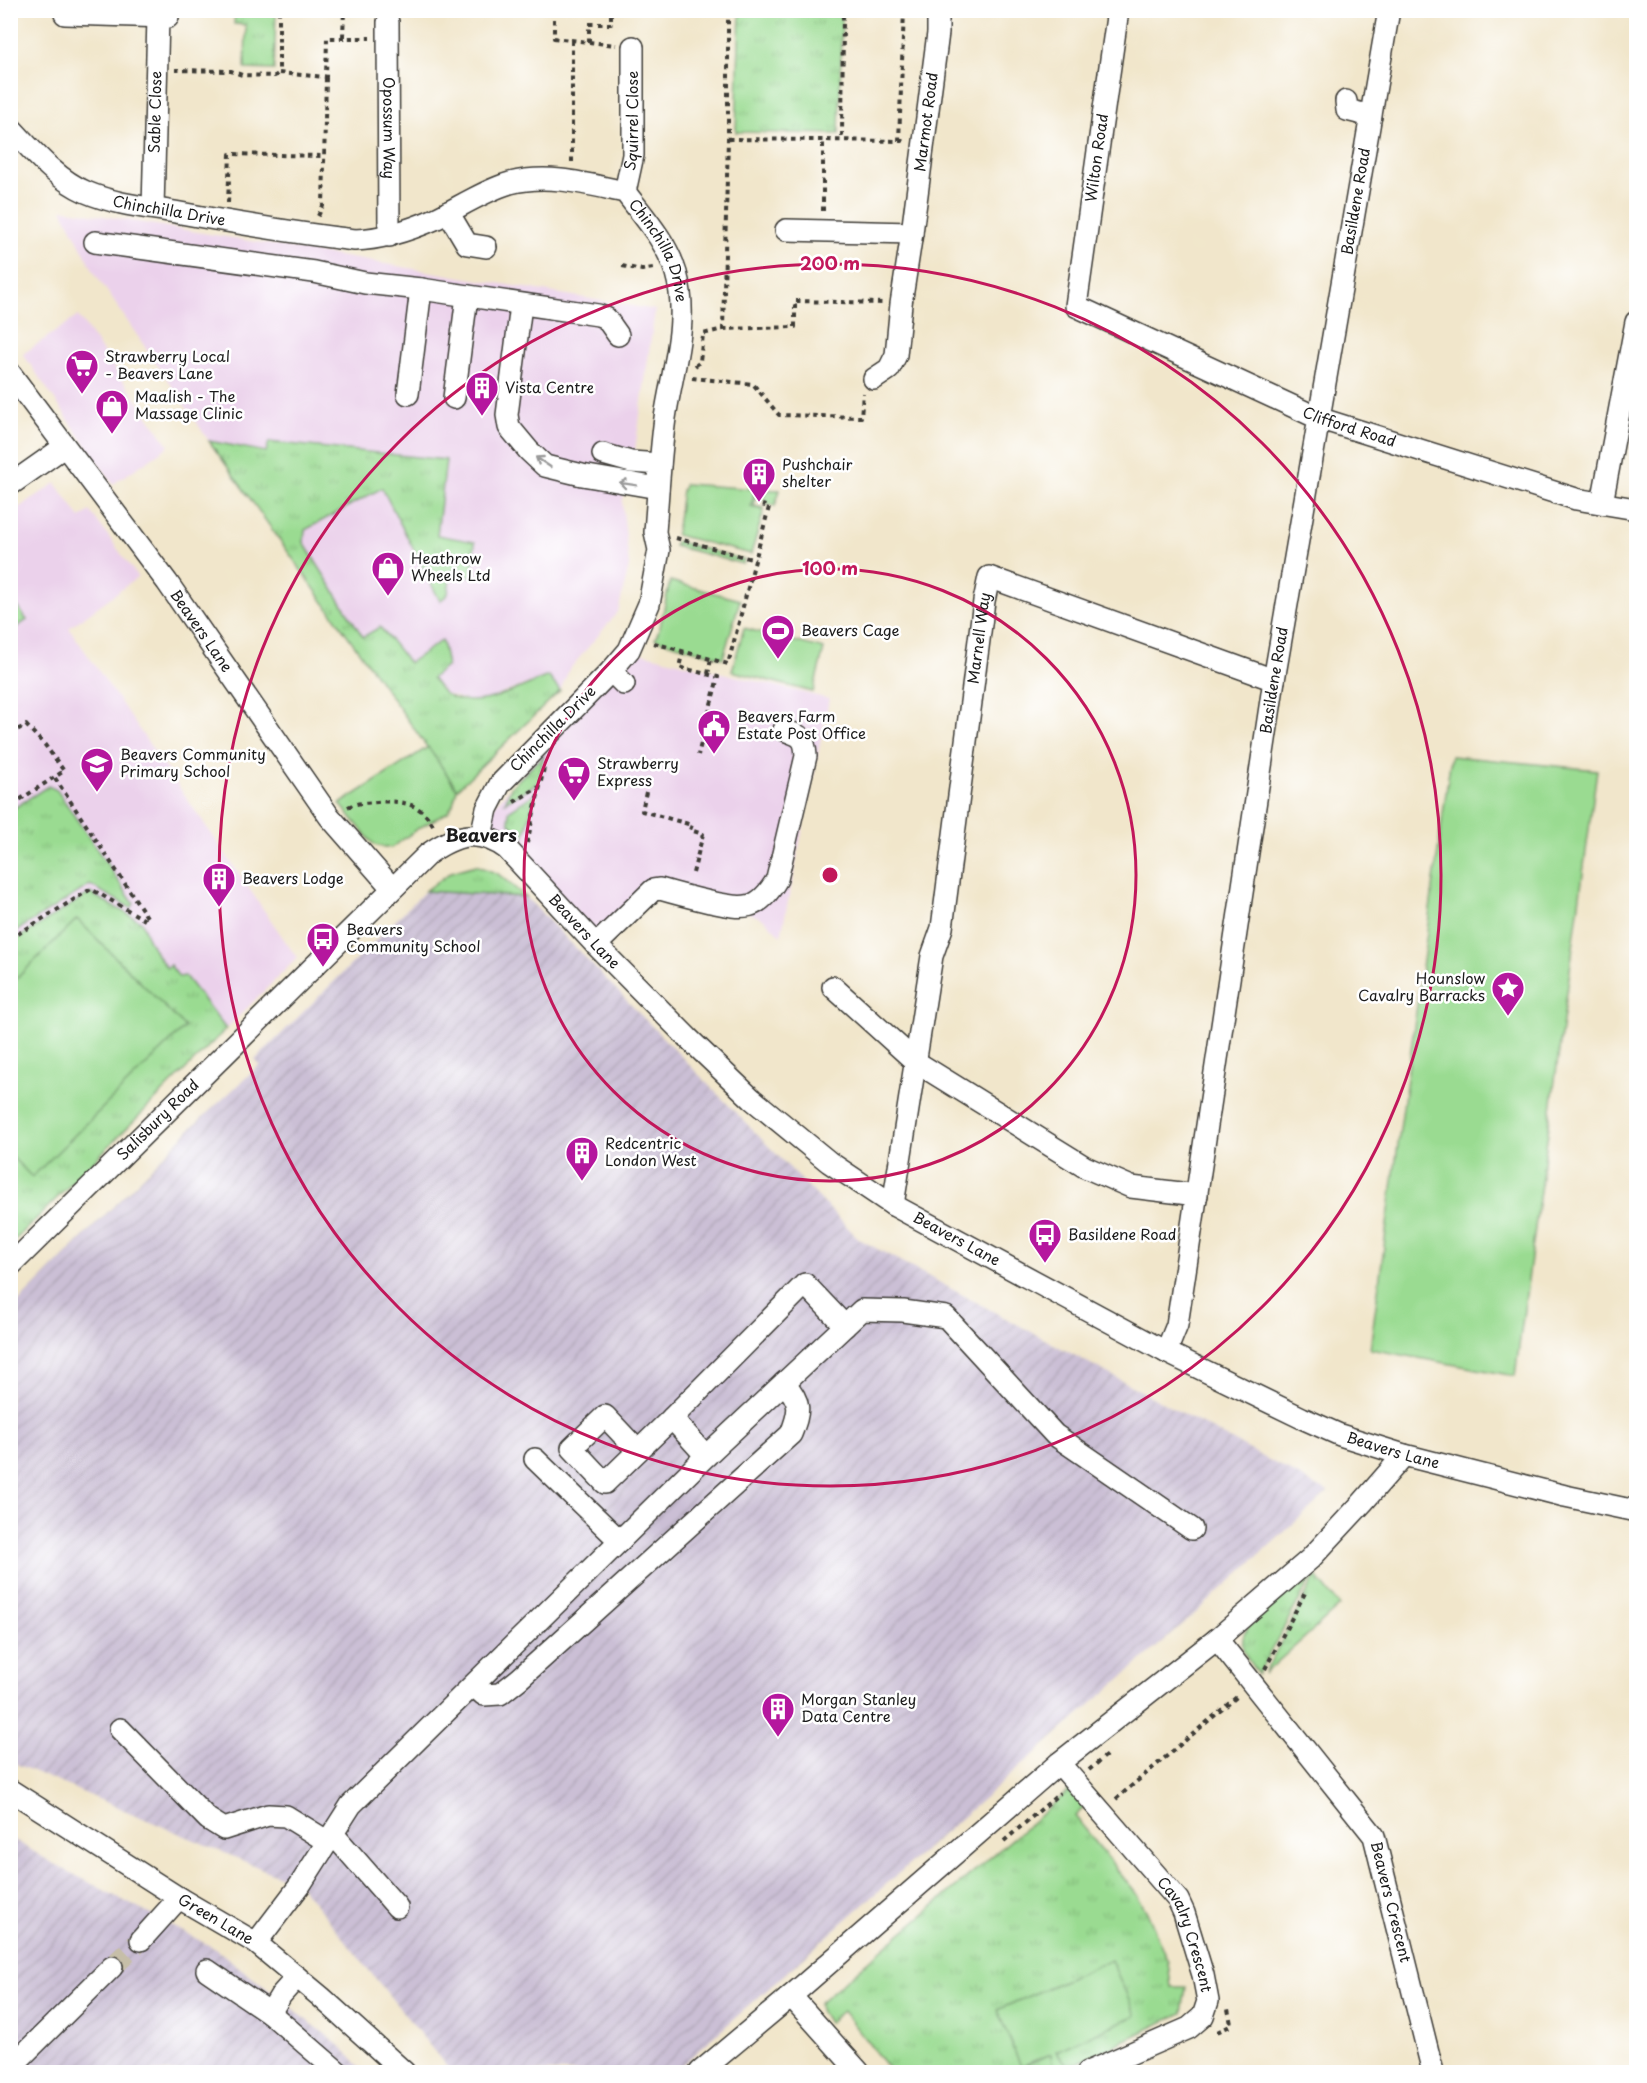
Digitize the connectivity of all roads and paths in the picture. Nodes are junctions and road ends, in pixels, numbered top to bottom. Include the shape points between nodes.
1 (279, 10) edge
2 (344, 10) edge
3 (554, 10) edge
4 (611, 10) edge
5 (904, 10) edge
6 (938, 10) edge
7 (1118, 10) edge
8 (1389, 10) edge
9 (728, 11) edge
10 (835, 12) edge
11 (65, 14) dead end
12 (388, 30) joint
13 (343, 38) junction
14 (572, 40) junction
15 (589, 42) junction
16 (633, 47) joint
17 (157, 69) junction
18 (279, 73) junction
19 (326, 77) junction
20 (1346, 101) dead end
21 (1371, 116) junction
22 (10, 127) edge
23 (728, 139) junction
24 (823, 140) junction
25 (842, 140) junction
26 (900, 141) junction
27 (925, 142) junction
28 (324, 156) junction
29 (572, 181) junction
30 (625, 192) junction
31 (153, 208) junction
32 (448, 212) junction
33 (228, 221) junction
34 (786, 230) dead end
35 (823, 231) junction
36 (912, 233) junction
37 (306, 234) junction
38 (389, 236) junction
39 (95, 242) dead end
40 (486, 247) dead end
41 (672, 265) junction
42 (622, 266) dead end
43 (421, 289) junction
44 (467, 296) junction
45 (901, 304) junction
46 (521, 305) junction
47 (1076, 306) joint
48 (1636, 322) edge
49 (723, 329) junction
50 (618, 335) dead end
51 (10, 373) edge
52 (874, 379) joint
53 (408, 394) dead end
54 (454, 398) dead end
55 (1318, 418) junction
56 (64, 447) junction
57 (660, 464) junction
58 (599, 478) junction
59 (10, 485) edge
60 (658, 488) junction
61 (1602, 503) junction
62 (762, 505) dead end
63 (1636, 509) edge
64 (655, 532) junction
65 (756, 560) junction
66 (635, 638) junction
67 (683, 651) junction
68 (711, 659) junction
69 (708, 674) junction
70 (1274, 680) junction
71 (784, 730) dead end
72 (10, 735) edge
73 (698, 755) dead end
74 (545, 764) dead end
75 (55, 778) junction
76 (646, 792) dead end
77 (10, 806) edge
78 (329, 816) junction
79 (481, 836) junction
80 (442, 844) junction
81 (522, 864) junction
82 (692, 879) dead end
83 (392, 888) junction
84 (10, 935) edge
85 (596, 945) junction
86 (833, 987) dead end
87 (916, 1062) junction
88 (1197, 1196) junction
89 (893, 1205) junction
90 (10, 1266) edge
91 (845, 1326) junction
92 (1166, 1352) junction
93 (784, 1383) junction
94 (672, 1418) junction
95 (638, 1451) dead end
96 (1404, 1455) junction
97 (706, 1456) junction
98 (535, 1459) dead end
99 (1636, 1511) edge
100 (1192, 1529) dead end
101 (620, 1541) junction
102 (1306, 1590) dead end
103 (1217, 1639) junction
104 (1254, 1683) junction
105 (474, 1686) junction
106 (120, 1729) dead end
107 (1116, 1746) dead end
108 (1059, 1763) junction
109 (1074, 1781) junction
110 (10, 1790) edge
111 (1114, 1800) dead end
112 (330, 1838) junction
113 (179, 1898) junction
114 (397, 1907) dead end
115 (141, 1940) tunnel mouth
116 (256, 1943) junction
117 (112, 1968) tunnel mouth
118 (207, 1970) dead end
119 (297, 1977) junction
120 (791, 1996) junction
121 (270, 2013) junction
122 (10, 2068) edge
123 (338, 2073) edge
124 (404, 2073) edge
125 (700, 2073) edge
126 (859, 2073) edge
127 (1088, 2073) edge
128 (1433, 2073) edge

1 - 18 path
2 - 13 path
3 - 14 path via 554,38
4 - 15 path via 611,24 589,24
5 - 26 path
6 - 27 street, Marmot Road
7 - 47 street, Wilton Road
8 - 21 street, Basildene Road
9 - 10 path
9 - 23 path
10 - 25 path via 843,13
11 - 17 street, Sable Close via 163,17
12 - 13 path
12 - 38 street, Opossum Way
13 - 19 path via 327,39
14 - 15 path
14 - 29 path
15 - 16 path
16 - 30 street, Squirrel Close via 633,156
17 - 18 path via 231,71 242,75
17 - 31 street, Sable Close
18 - 19 path
19 - 28 path
20 - 21 street via 1347,110
21 - 55 street, Basildene Road
22 - 31 street, Chinchilla Drive via 64,179 85,192 114,202
23 - 24 path
23 - 49 path
24 - 25 path
24 - 35 path
25 - 26 path
26 - 27 path
27 - 36 street, Marmot Road
28 - 33 path via 230,154
28 - 37 path via 323,206
29 - 30 street, Chinchilla Drive
29 - 32 street, Chinchilla Drive via 511,183
30 - 41 street, Chinchilla Drive via 660,238
31 - 33 street, Chinchilla Drive
32 - 38 street, Chinchilla Drive
32 - 40 street via 467,244
33 - 37 street, Chinchilla Drive
34 - 35 street
35 - 36 street
36 - 45 street, Marmot Road
37 - 38 street, Chinchilla Drive via 355,240
39 - 43 street
41 - 42 path via 642,270
41 - 57 street, Chinchilla Drive via 682,311
43 - 44 street
43 - 53 street
44 - 46 street
44 - 54 street
45 - 49 path via 795,301 795,327
45 - 52 street, Marmot Road via 893,363
46 - 50 street via 598,315 606,318
58 -> 46 street via 545,466 509,427 507,415
47 - 55 street, Clifford Road
48 - 61 street
49 - 52 path via 704,334 700,362 688,372 688,378 753,384 780,415 861,417 863,392
51 - 56 street, Beavers Lane
55 - 61 street, Clifford Road via 1576,499
55 - 70 street, Basildene Road
56 - 59 street
56 - 78 street, Beavers Lane via 167,582
57 - 58 street via 631,462 604,449
57 - 60 street, Chinchilla Drive
60 -> 58 street
60 - 64 street, Chinchilla Drive
61 - 63 street, Clifford Road
62 - 65 path via 770,507
64 - 65 path
64 - 66 street, Chinchilla Drive via 659,550 649,604
65 - 68 path via 728,664
66 - 67 path
66 - 79 street, Chinchilla Drive via 618,677 500,784 487,810
67 - 68 path
67 - 69 path via 680,667
68 - 69 path
69 - 73 path via 718,677
70 - 87 street, Marnell Way via 989,577 942,928 932,956
70 - 88 street, Basildene Road
71 - 85 street via 799,735 805,743 806,756 777,879 769,893 738,908 653,890
72 - 75 path via 26,725 64,771
74 - 81 path
75 - 77 path
75 - 84 path via 147,920 91,889 13,937
76 - 82 path via 642,811 692,825 690,830 703,834
78 - 80 path via 358,802 398,800 411,804 432,822
78 - 83 street, Beavers Lane
79 - 80 street
79 - 81 street, Beavers Lane via 496,841
80 - 83 street
81 - 85 street, Beavers Lane
83 - 90 street, Salisbury Road
85 - 89 street, Beavers Lane via 752,1099 829,1162
86 - 87 street
87 - 88 street via 1085,1167 1131,1187
87 - 89 street
88 - 92 street, Basildene Road via 1177,1325
89 - 92 street, Beavers Lane
91 - 93 street
91 - 94 street via 805,1284
91 - 100 street via 862,1310 946,1317 1055,1435
92 - 96 street, Beavers Lane via 1340,1435
93 - 97 street
93 - 105 street via 794,1393 799,1414 790,1434 519,1679 500,1694 484,1695
94 - 95 street
94 - 97 street
96 - 99 street, Beavers Lane
96 - 103 street via 1310,1559
97 - 101 street
98 - 101 street
101 - 105 street
102 - 104 path
103 - 104 street, Beavers Crescent
103 - 108 street
104 - 111 path
104 - 128 street, Beavers Crescent via 1374,1836
105 - 112 street via 351,1805
106 - 112 street via 208,1819 224,1829 268,1815 286,1816
107 - 109 path
108 - 109 street, Cavalry Crescent
108 - 120 street
109 - 127 street, Cavalry Crescent via 1178,1900 1191,1929 1208,2001 1203,2016 1189,2028
110 - 113 street, Green Lane
112 - 114 street
112 - 116 street
113 - 115 street
113 - 116 street, Green Lane
116 - 119 street, Green Lane
117 - 122 street
118 - 121 street
119 - 121 street
119 - 124 street, Green Lane
120 - 125 street
120 - 126 street
121 - 123 street

